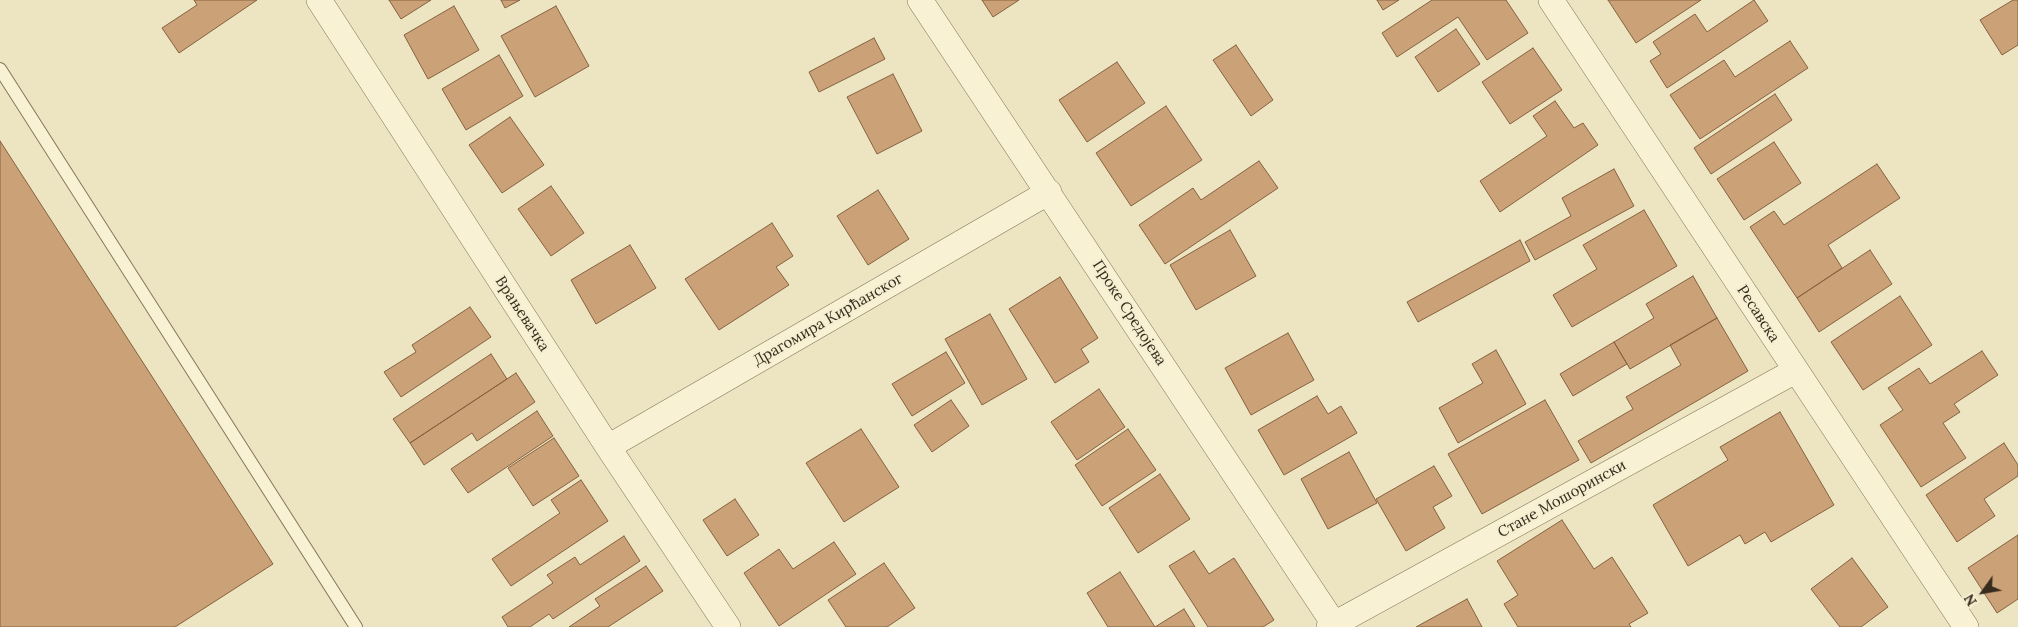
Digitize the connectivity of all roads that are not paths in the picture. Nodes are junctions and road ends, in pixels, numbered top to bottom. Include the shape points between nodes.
1 (319, 0) edge
2 (920, 0) edge
3 (1551, 0) edge
4 (0, 69) edge
5 (1049, 192) junction
6 (1796, 371) junction
7 (608, 447) junction
8 (1333, 626) edge
9 (356, 627) edge
10 (728, 627) edge
11 (1966, 627) edge

1 - 7 street, Врањевачка
2 - 5 street, Проке Средојева
3 - 6 street, Ресавска
4 - 9 lane
5 - 7 street, Драгомира Кирћанског
5 - 8 street, Проке Средојева
6 - 8 street, Стане Мошорински
6 - 11 street, Ресавска
7 - 10 street, Врањевачка

